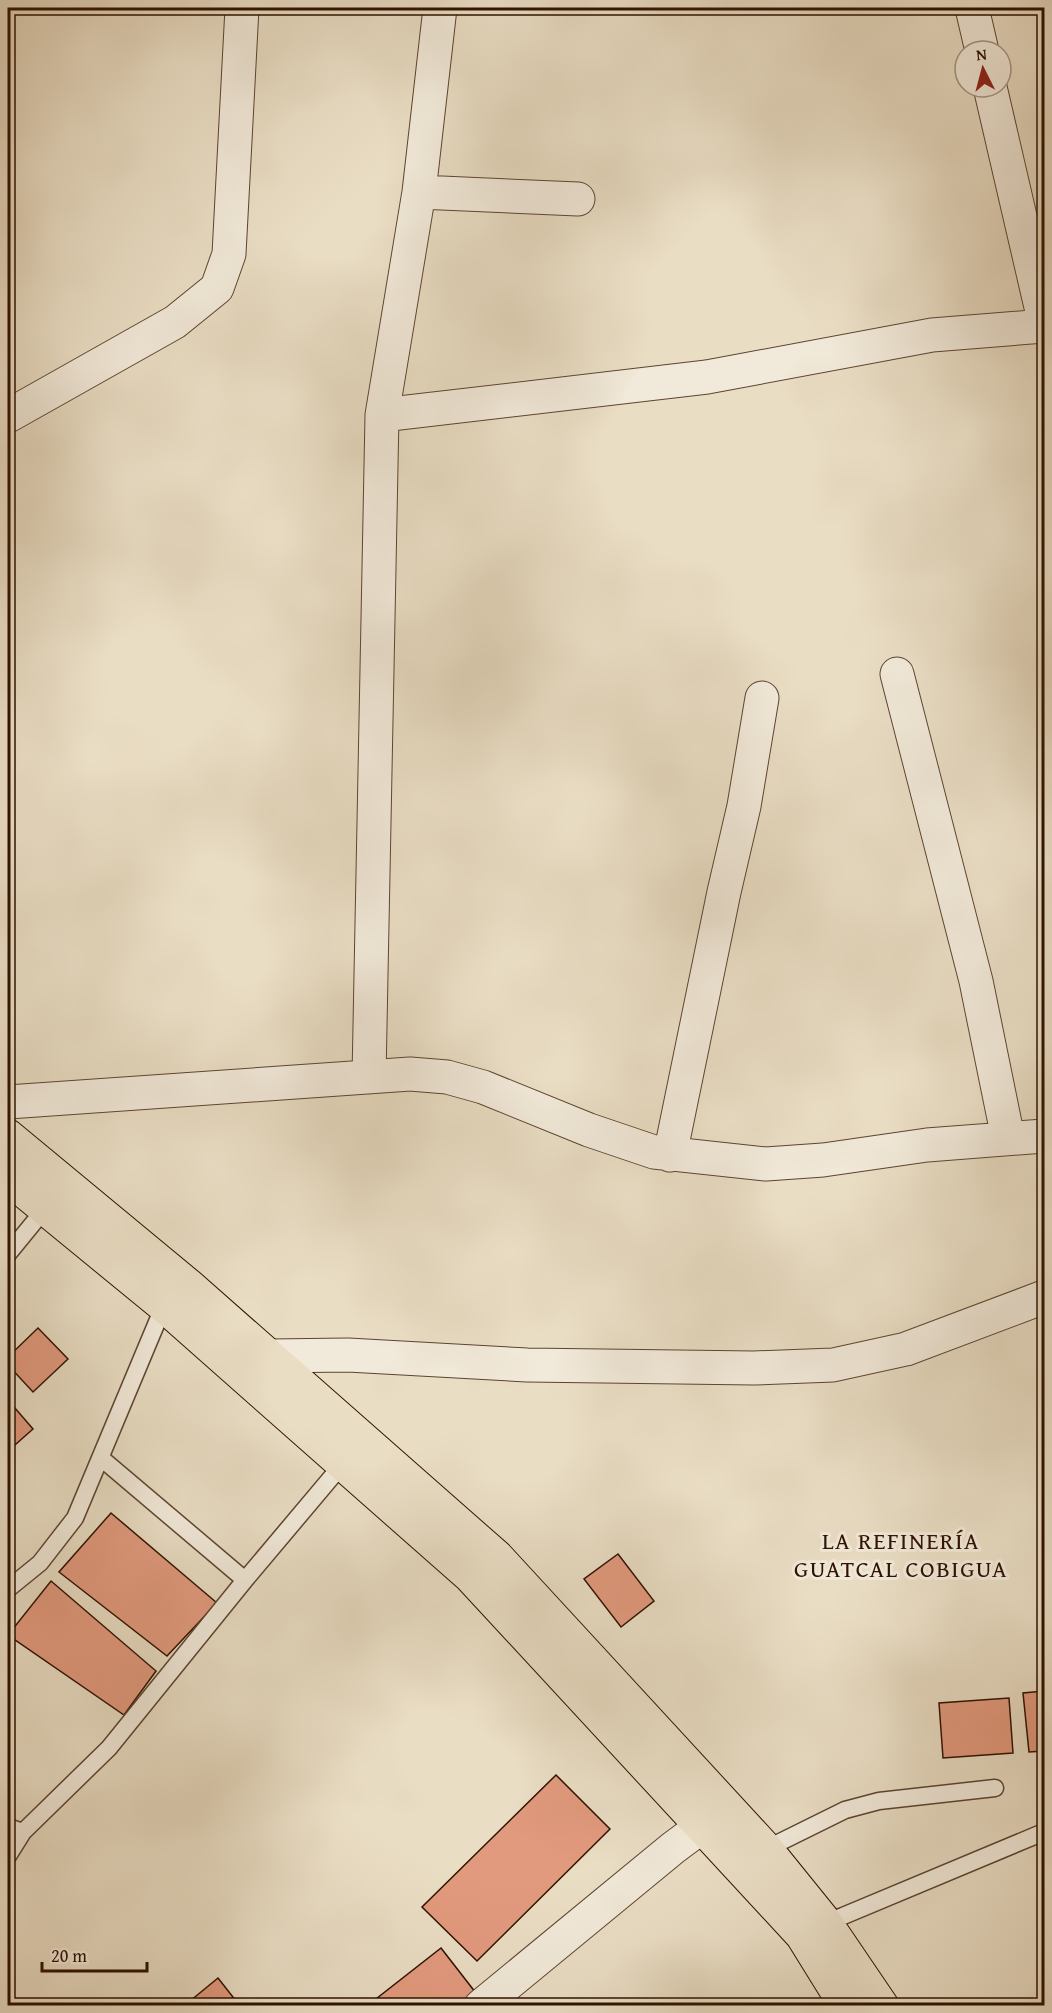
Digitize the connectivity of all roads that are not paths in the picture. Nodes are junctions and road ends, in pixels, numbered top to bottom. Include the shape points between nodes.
1 (242, 8) edge
2 (440, 8) edge
3 (972, 8) edge
4 (979, 39) edge
5 (993, 99) edge
6 (419, 192) junction
7 (578, 199) dead end
8 (1044, 320) edge
9 (1044, 326) edge
10 (382, 415) junction
11 (8, 416) edge
12 (897, 674) dead end
13 (762, 698) dead end
14 (369, 1077) junction
15 (8, 1102) edge
16 (8, 1136) edge
17 (1044, 1136) edge
18 (1008, 1138) junction
19 (670, 1155) junction
20 (8, 1178) edge
21 (67, 1185) junction
22 (44, 1208) junction
23 (8, 1254) edge
24 (188, 1285) junction
25 (1044, 1297) edge
26 (163, 1305) junction
27 (270, 1356) junction
28 (234, 1368) junction
29 (367, 1440) junction
30 (101, 1458) junction
31 (343, 1463) junction
32 (245, 1580) junction
33 (8, 1589) edge
34 (995, 1788) dead end
35 (728, 1808) junction
36 (700, 1826) junction
37 (15, 1830) edge
38 (1044, 1833) edge
39 (766, 1849) junction
40 (8, 1856) edge
41 (825, 1922) junction
42 (481, 2006) edge
43 (846, 2006) edge
44 (882, 2006) edge

1 - 11 street via 229,254 217,288 175,322
2 - 6 street
3 - 4 street
5 - 8 street
6 - 7 street
6 - 10 street
9 - 10 street via 932,335 707,377
10 - 14 street
12 - 18 street via 976,981
13 - 19 street via 744,806
14 - 15 street
14 - 19 street via 447,1077
16 - 21 main road
17 - 18 street
18 - 19 street via 766,1164
20 - 22 main road
21 - 22 lane
21 - 24 main road
22 - 23 lane
22 - 26 main road
24 - 26 lane
24 - 27 main road
25 - 27 street via 906,1349 833,1365 527,1365 348,1355
26 - 28 main road
26 - 30 lane
27 - 28 street
27 - 29 main road
28 - 31 main road
29 - 31 lane
29 - 35 main road via 497,1557
30 - 32 lane
30 - 33 lane via 75,1518 40,1563
31 - 32 lane
31 - 36 main road via 471,1577
32 - 37 lane via 109,1748
34 - 39 lane via 879,1801 845,1810
35 - 36 street
35 - 39 main road
36 - 42 street
36 - 43 main road via 802,1935
37 - 40 lane
38 - 41 lane
39 - 41 main road
41 - 44 main road

